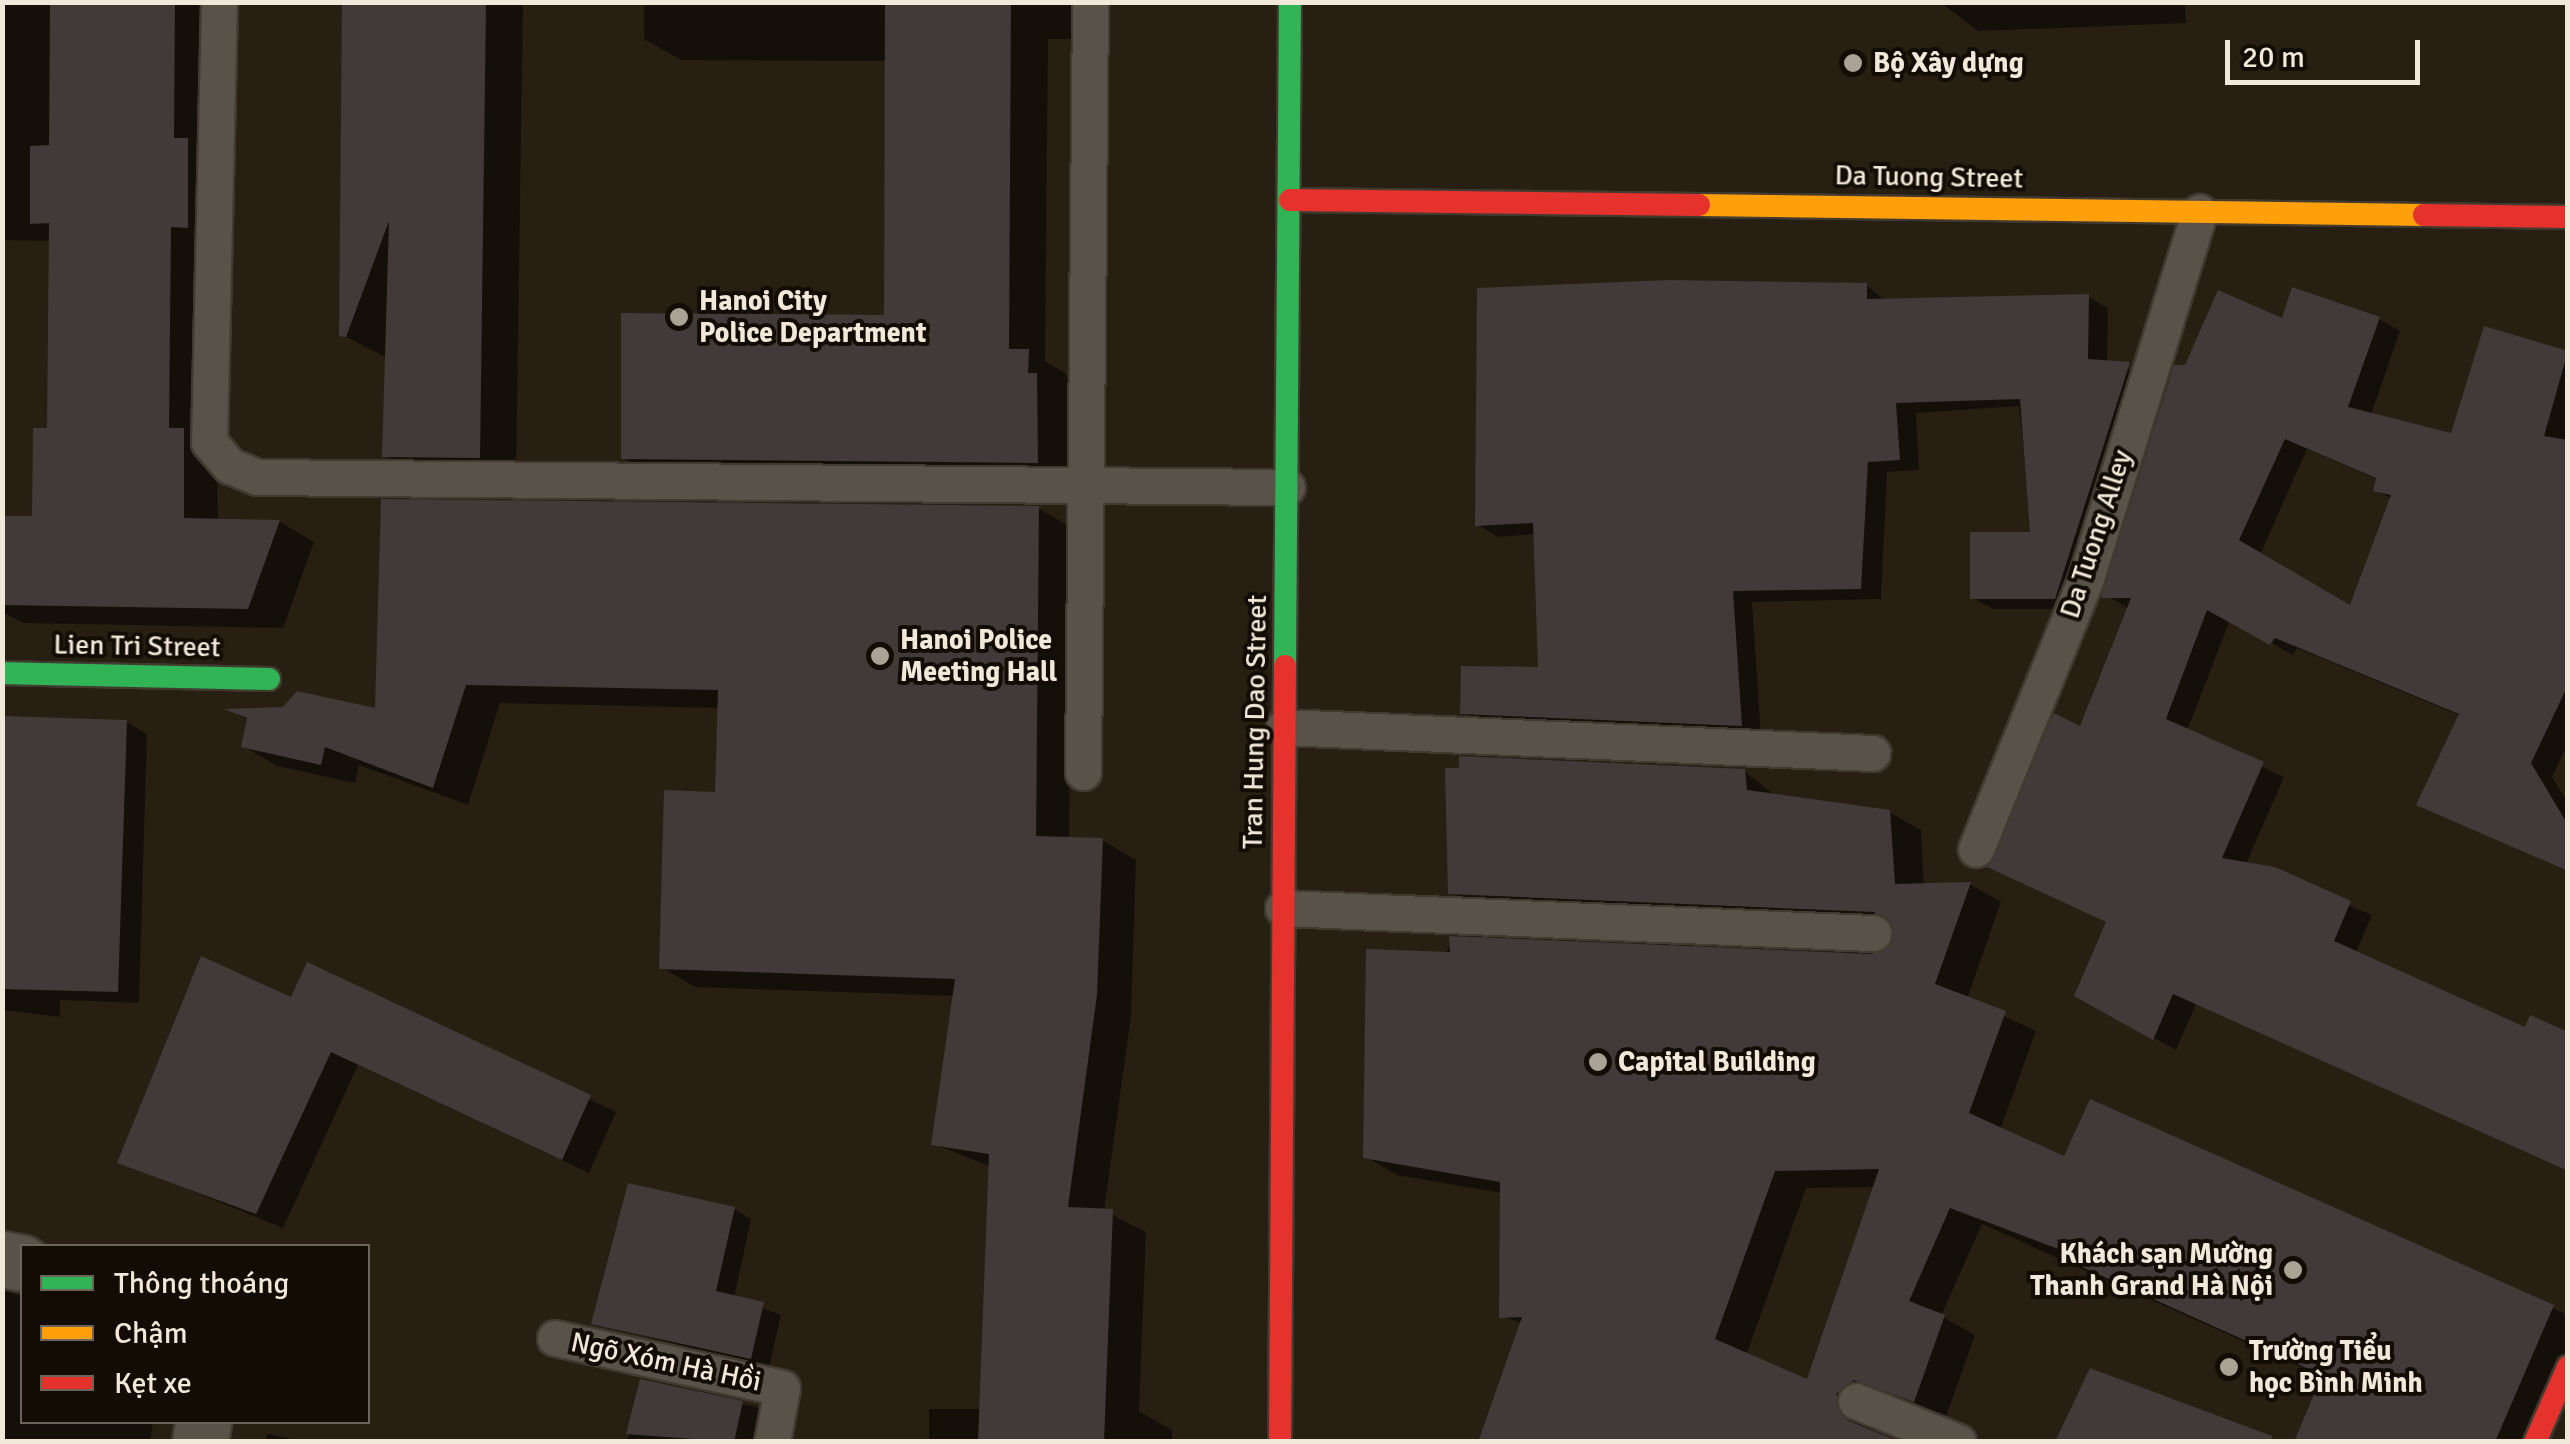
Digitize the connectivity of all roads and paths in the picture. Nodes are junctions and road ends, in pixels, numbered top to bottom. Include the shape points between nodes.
1 (219, 2) edge
2 (1090, 2) edge
3 (1290, 2) edge
4 (1290, 200) junction
5 (2199, 212) junction
6 (2568, 217) edge
7 (1287, 486) junction
8 (1083, 490) junction
9 (2, 673) edge
10 (269, 679) dead end
11 (1284, 726) junction
12 (1872, 753) dead end
13 (1083, 772) dead end
14 (1976, 849) dead end
15 (1283, 908) junction
16 (1873, 932) dead end
17 (555, 1338) dead end
18 (2568, 1367) edge
19 (1856, 1401) dead end
20 (772, 1442) edge
21 (1280, 1442) edge
22 (1958, 1442) edge
23 (2536, 1442) edge

1 - 8 lane via 209,442 230,466 257,477
2 - 8 lane
3 - 4 street, Tran Hung Dao Street
4 - 5 street, Da Tuong Street
4 - 7 street, Tran Hung Dao Street
5 - 6 street, Da Tuong Street
5 - 14 lane, Da Tuong Alley via 2086,578
7 - 8 lane
7 - 11 street, Tran Hung Dao Street
8 - 13 lane
9 - 10 street, Lien Tri Street
11 - 12 lane
11 - 15 street, Tran Hung Dao Street
15 - 16 lane
15 - 21 street, Tran Hung Dao Street
17 - 20 lane, Ngõ Xóm Hà Hồi via 782,1388
18 - 23 street
19 - 22 lane

